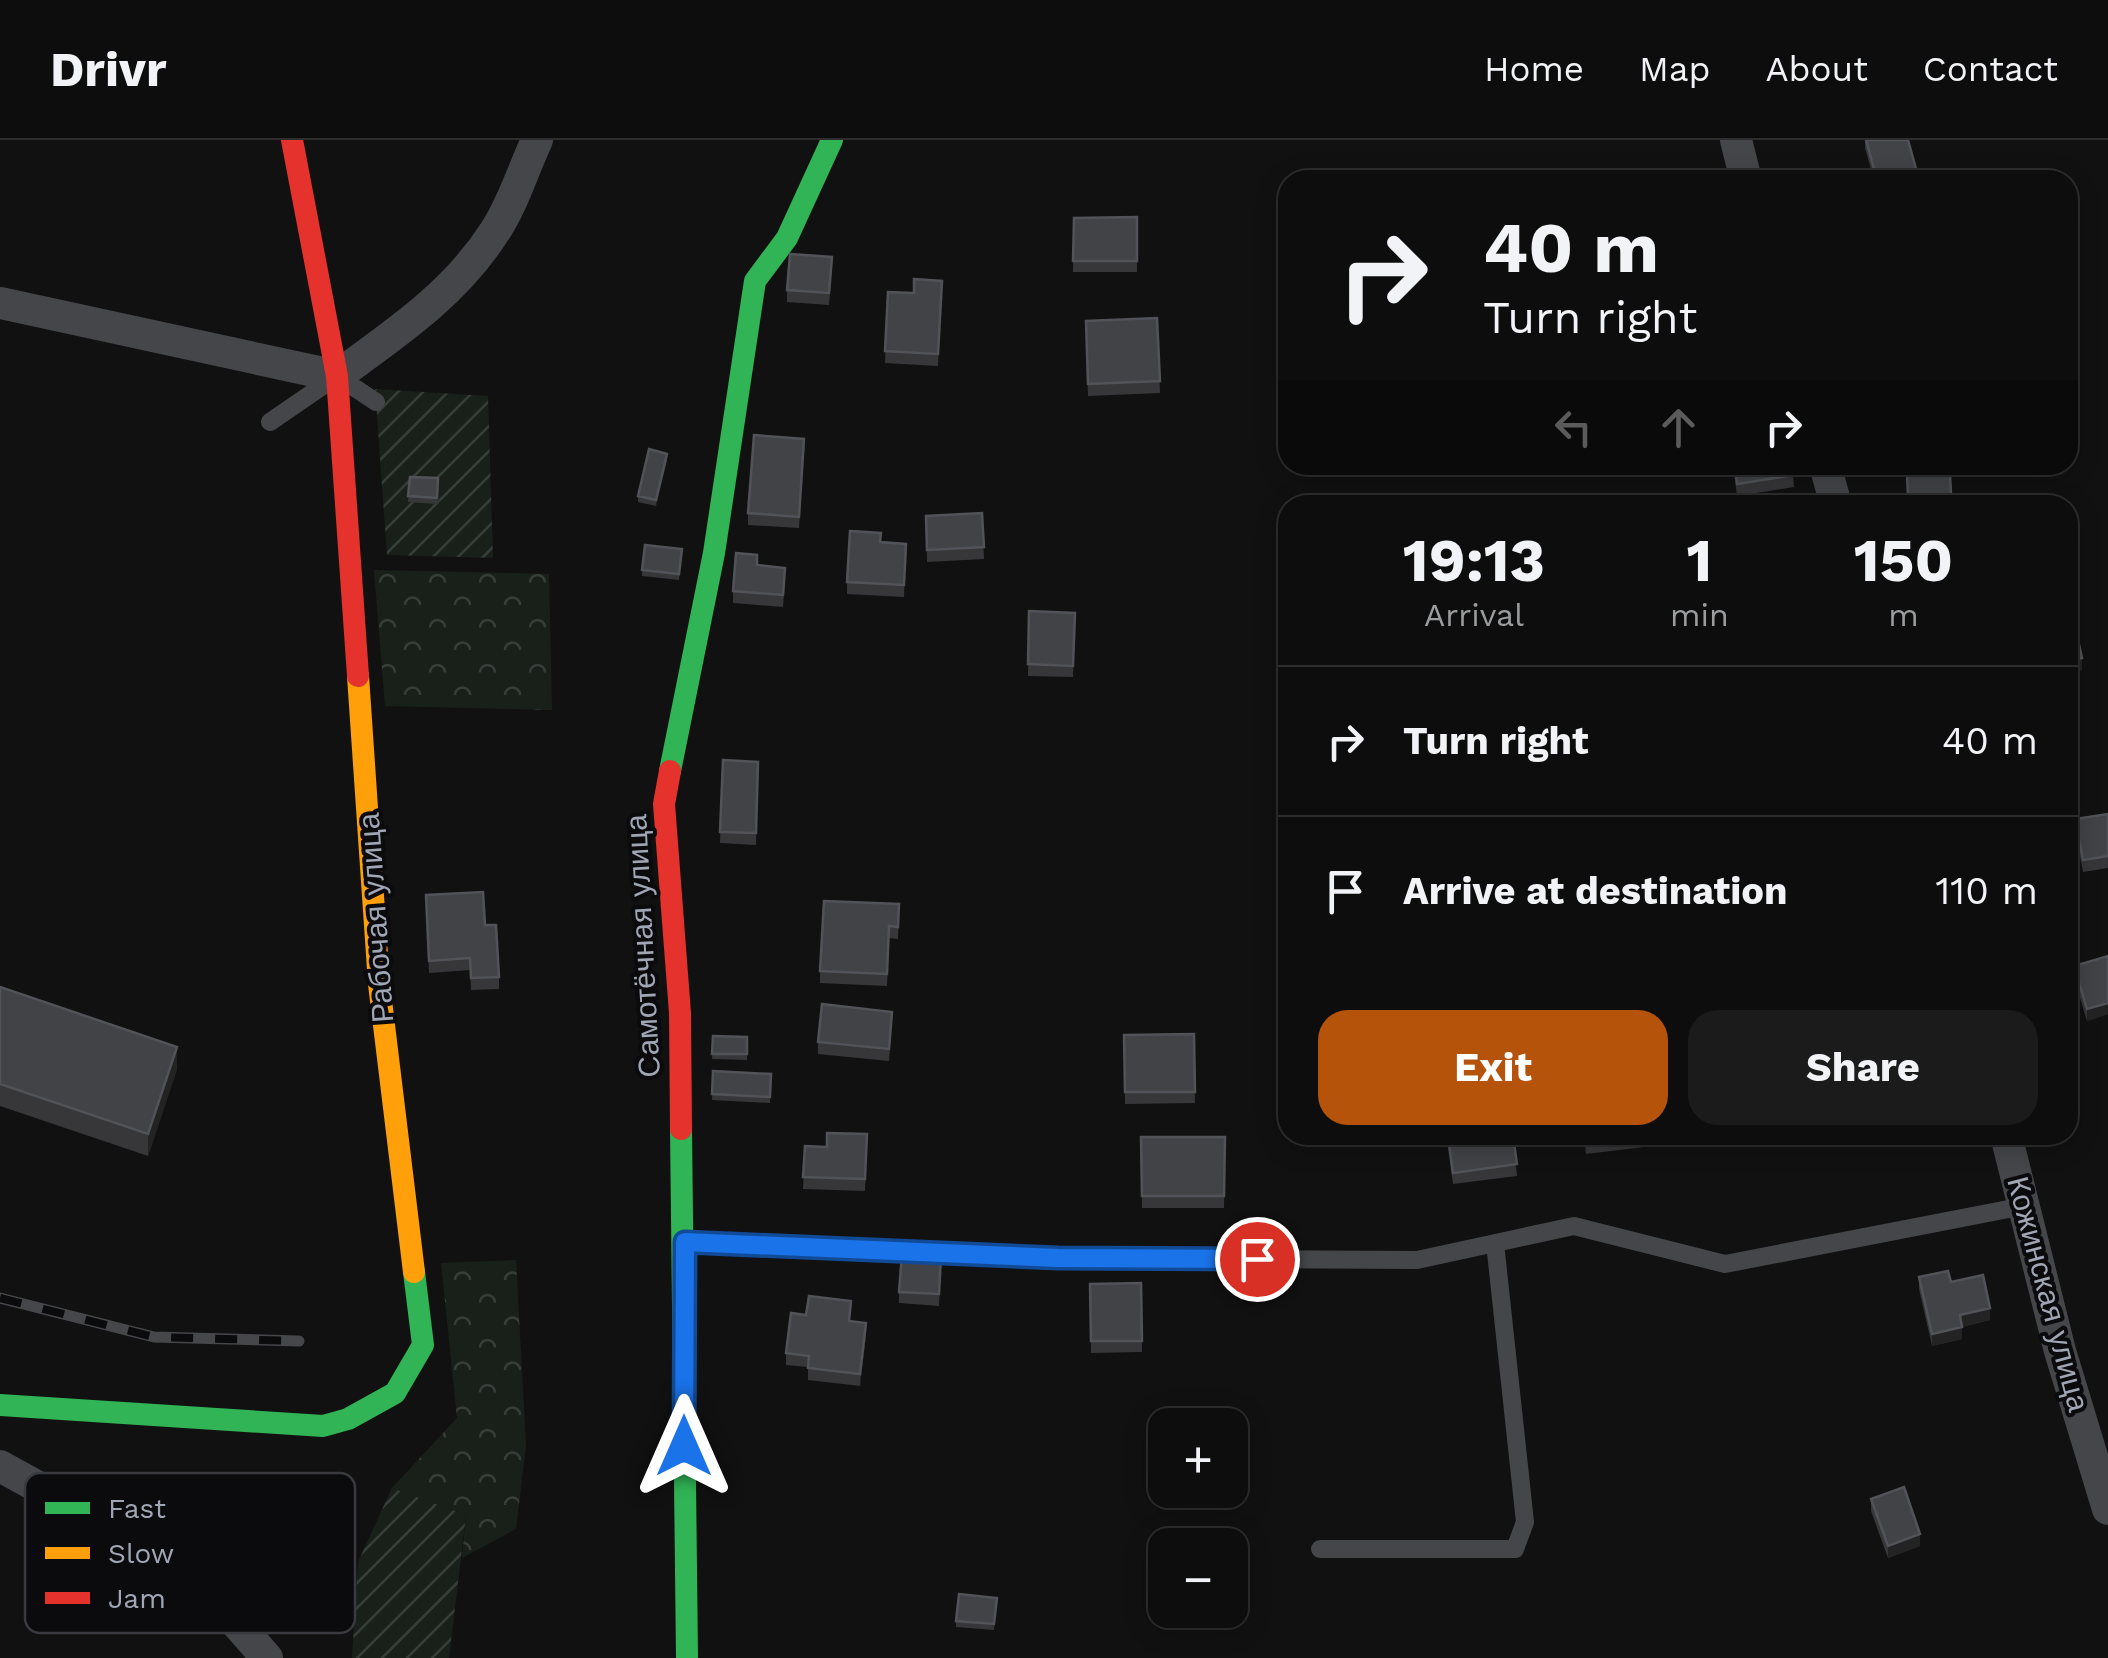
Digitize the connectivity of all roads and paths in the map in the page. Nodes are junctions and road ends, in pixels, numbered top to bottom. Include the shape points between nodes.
1 (292, 140) edge
2 (537, 140) edge
3 (832, 140) edge
4 (1736, 140) edge
5 (1744, 170) edge
6 (0, 303) edge
7 (337, 376) junction
8 (376, 402) dead end
9 (270, 422) dead end
10 (2009, 1145) edge
11 (2024, 1206) junction
12 (685, 1242) junction
13 (1495, 1243) junction
14 (0, 1405) edge
15 (0, 1466) edge
16 (25, 1480) edge
17 (2108, 1509) edge
18 (1320, 1549) dead end
19 (245, 1633) edge
20 (267, 1658) edge
21 (687, 1658) edge

1 - 7 street, Рабочая улица
2 - 7 street via 497,228 464,274 429,309
3 - 12 street, Самотёчная улица via 787,238 755,280 714,554 664,804 680,1013
4 - 5 street
6 - 7 street
7 - 8 lane
7 - 9 lane
7 - 14 street, Рабочая улица via 379,984 424,1345 396,1393 324,1426
10 - 11 street, Кожинская улица
11 - 13 lane via 1725,1264 1574,1226
11 - 17 street, Кожинская улица
12 - 13 lane via 1058,1258 1417,1260
12 - 21 street, Самотёчная улица
13 - 18 lane via 1525,1522 1514,1549
15 - 16 street
19 - 20 street

